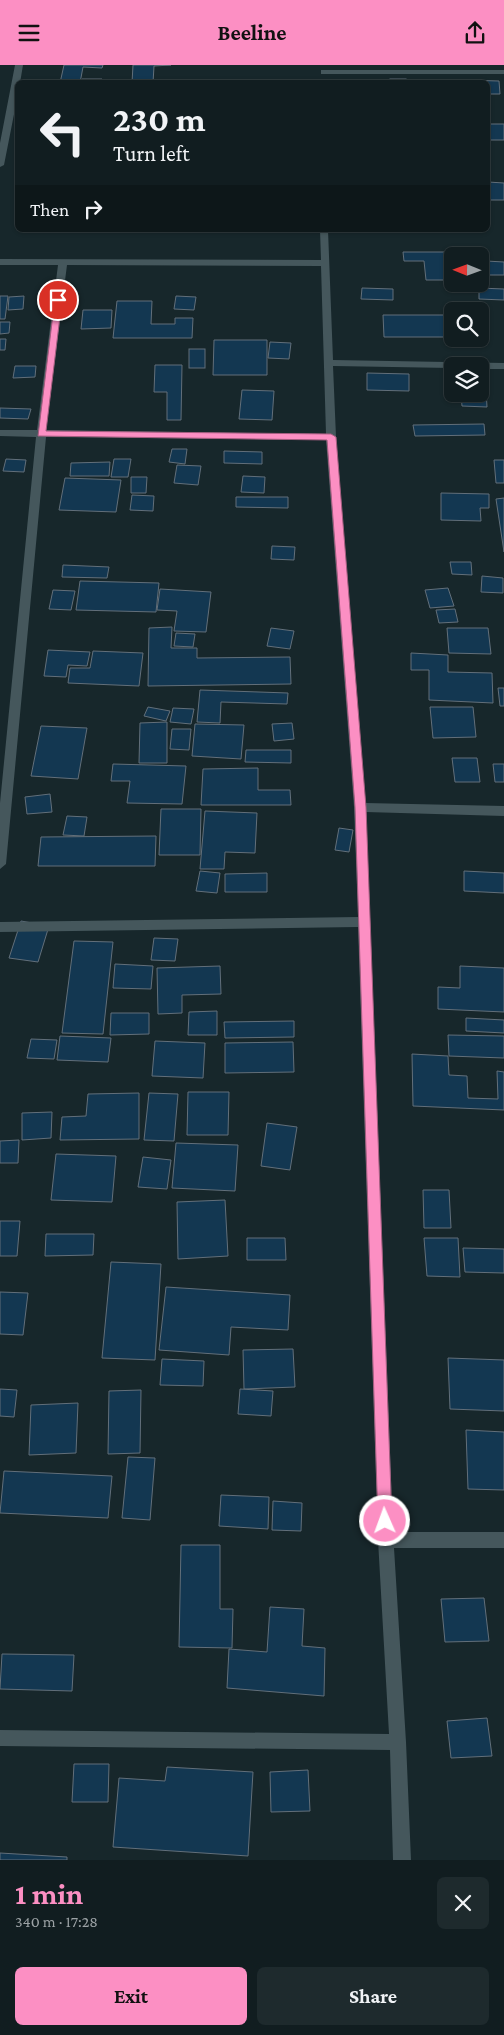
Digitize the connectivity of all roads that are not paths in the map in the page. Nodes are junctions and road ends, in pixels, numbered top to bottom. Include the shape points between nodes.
1 (19, 65) edge
2 (324, 69) edge
3 (504, 72) edge
4 (16, 80) edge
5 (15, 87) edge
6 (0, 104) edge
7 (12, 104) junction
8 (0, 165) edge
9 (324, 232) edge
10 (0, 262) edge
11 (63, 262) junction
12 (324, 263) junction
13 (329, 363) junction
14 (504, 366) edge
15 (0, 433) edge
16 (41, 433) junction
17 (331, 437) junction
18 (360, 807) junction
19 (504, 811) edge
20 (0, 864) edge
21 (364, 922) junction
22 (0, 927) edge
23 (386, 1540) junction
24 (504, 1540) edge
25 (0, 1738) edge
26 (398, 1742) junction
27 (402, 1860) edge

1 - 4 street
2 - 3 street
5 - 7 street
6 - 7 street
7 - 8 street
9 - 12 street
10 - 11 street
11 - 12 street
11 - 16 street
12 - 13 street
13 - 14 street
13 - 17 street
15 - 16 street
16 - 17 street
16 - 20 street
17 - 18 street
18 - 19 street
18 - 21 street
21 - 22 street
21 - 23 street
23 - 24 street
23 - 26 street
25 - 26 street
26 - 27 street

